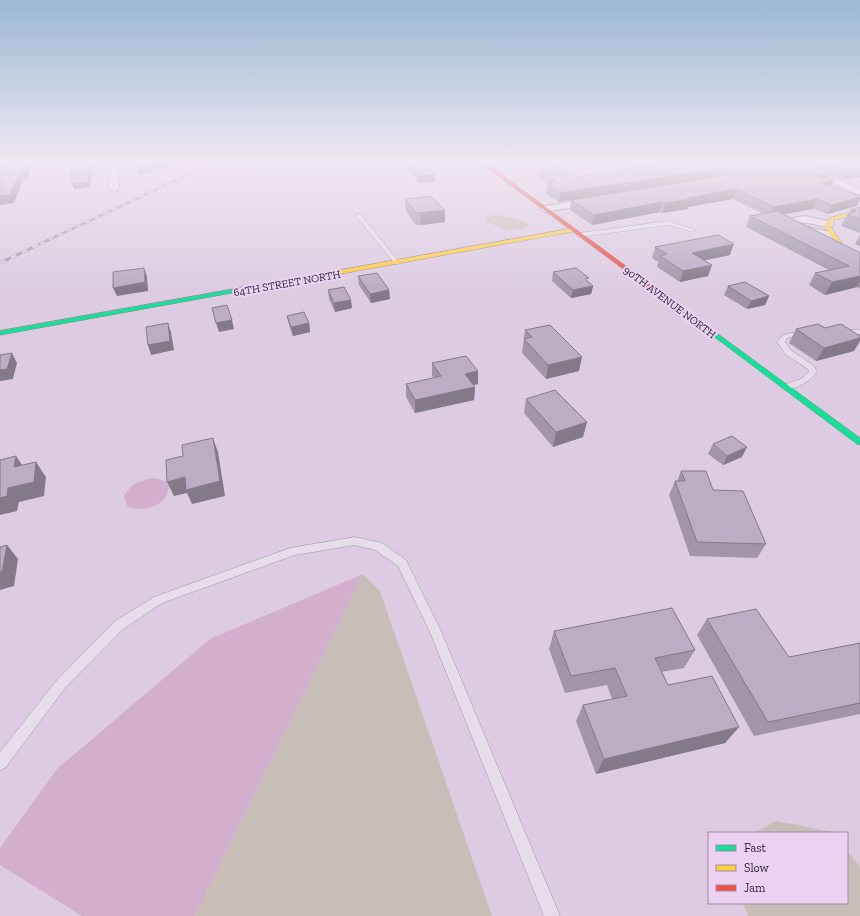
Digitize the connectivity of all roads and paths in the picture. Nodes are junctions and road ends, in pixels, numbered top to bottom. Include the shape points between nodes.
1 (537, 204) edge
2 (580, 204) edge
3 (544, 209) junction
4 (860, 211) edge
5 (358, 215) dead end
6 (829, 224) junction
7 (693, 230) dead end
8 (577, 233) junction
9 (831, 235) junction
10 (860, 258) edge
11 (397, 263) junction
12 (813, 332) edge
13 (834, 332) edge
14 (860, 332) edge
15 (0, 333) edge
16 (786, 387) junction
17 (860, 442) edge
18 (0, 763) edge
19 (552, 916) edge

1 - 3 street, 90TH AVENUE NORTH
2 - 3 street
3 - 8 street, 90TH AVENUE NORTH
4 - 6 street via 832,219
5 - 11 lane
6 - 9 street via 827,226
6 - 9 street via 803,220 796,220 793,223 804,230
7 - 8 lane via 668,223
8 - 11 street, 64TH STREET NORTH
8 - 16 street, 90TH AVENUE NORTH
9 - 10 street via 844,250
11 - 15 street, 64TH STREET NORTH
12 - 16 lane via 790,335 782,339 783,347 813,372 804,381
13 - 14 lane
16 - 17 street, 90TH AVENUE NORTH
18 - 19 lane via 61,684 118,626 158,600 294,551 355,541 378,546 402,563 435,631

